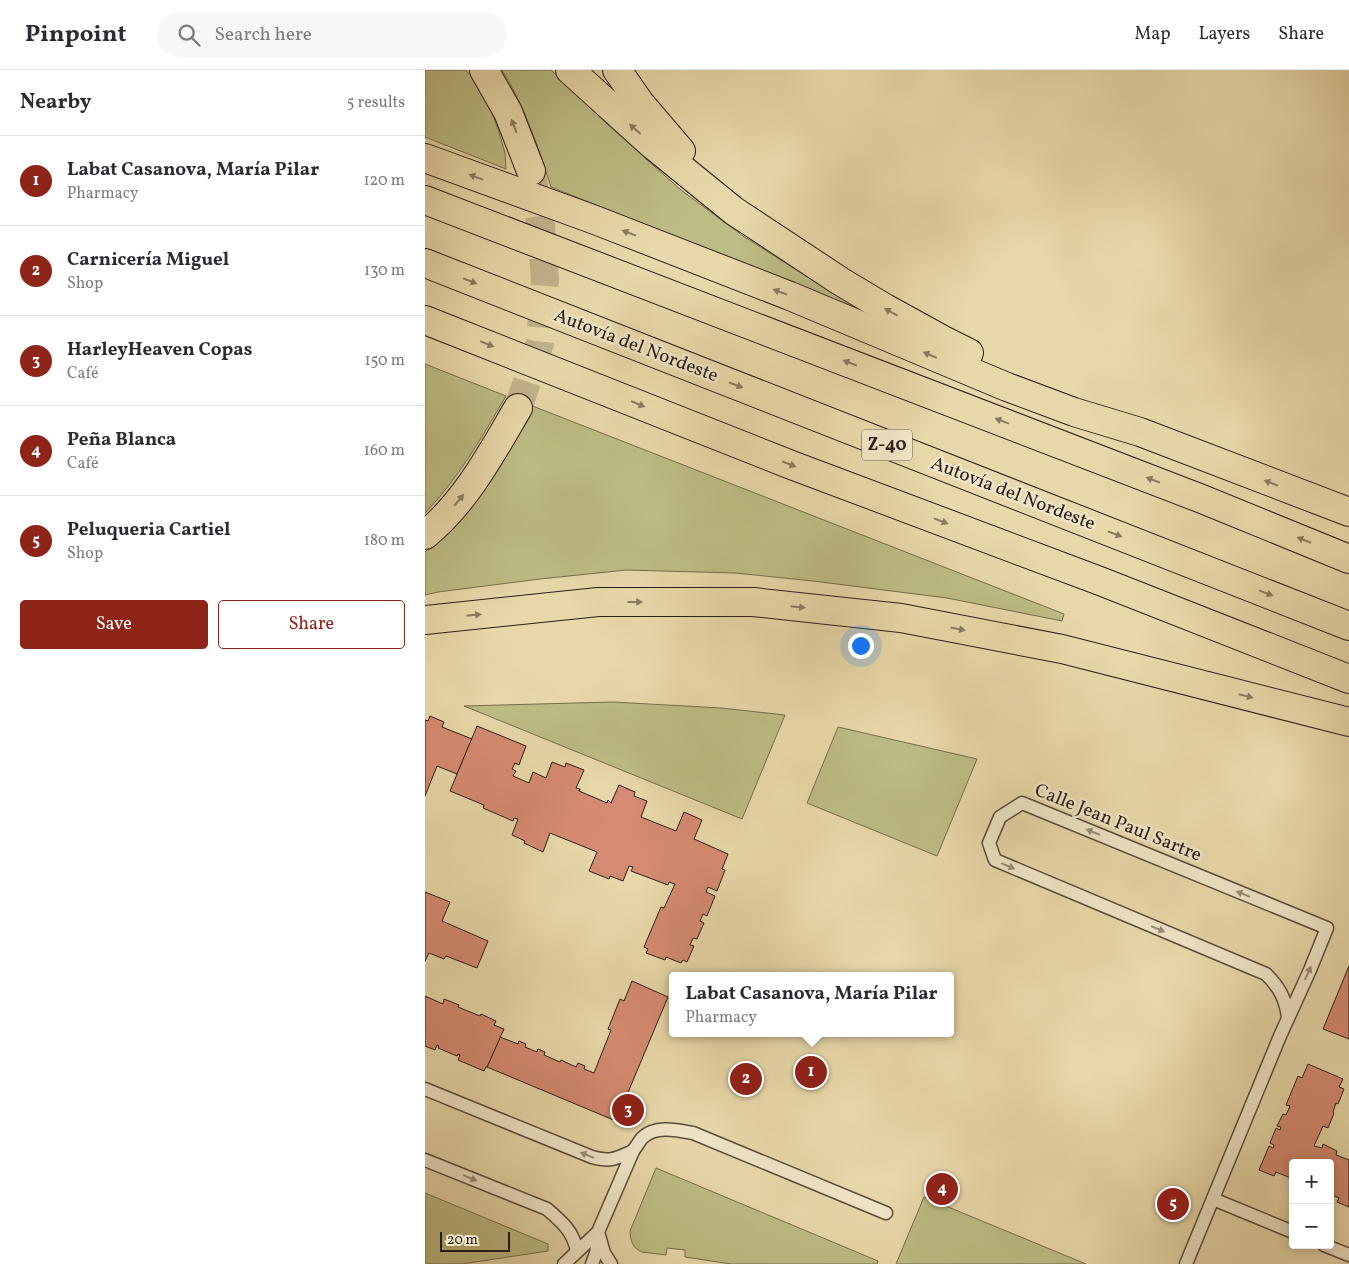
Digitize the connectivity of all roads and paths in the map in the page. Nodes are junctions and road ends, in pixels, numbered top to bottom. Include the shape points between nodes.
1 (485, 70) edge
2 (570, 70) edge
3 (617, 70) edge
4 (425, 158) edge
5 (531, 171) tunnel mouth
6 (425, 200) edge
7 (784, 244) junction
8 (425, 263) edge
9 (425, 320) edge
10 (518, 408) tunnel mouth
11 (1140, 432) junction
12 (1349, 512) edge
13 (425, 535) edge
14 (1349, 559) edge
15 (425, 620) edge
16 (1349, 626) edge
17 (1349, 679) edge
18 (1349, 722) edge
19 (1288, 1018) junction
20 (425, 1089) edge
21 (633, 1151) junction
22 (425, 1160) edge
23 (1213, 1200) junction
24 (886, 1213) dead end
25 (1289, 1230) edge
26 (597, 1232) junction
27 (1334, 1249) edge
28 (577, 1251) junction
29 (1349, 1255) edge
30 (564, 1264) edge
31 (592, 1264) edge
32 (611, 1264) edge
33 (1187, 1264) edge

5 -> 1 highway via 508,112
7 -> 2 highway via 734,211 668,158
3 - 7 highway via 640,103 705,176
11 -> 4 highway via 1007,387 790,296
14 -> 6 highway via 1193,495
11 -> 7 highway via 943,340 840,282
8 -> 16 highway, Autovía del Nordeste / Z-40
9 -> 17 highway
13 -> 10 highway via 468,488
12 -> 11 highway
15 -> 18 highway via 598,602 753,602 901,618 1062,649
19 -> 19 lane, Calle Jean Paul Sartre via 1327,928 1022,803 1000,817 989,843 995,860 1266,974 1281,993
19 - 23 lane, Calle Jean Paul Sartre
21 -> 20 lane via 614,1159 592,1157
21 - 24 lane via 644,1136 653,1132 665,1129 693,1133
21 - 26 lane
22 -> 28 lane via 547,1209 571,1232
23 - 25 lane
23 - 33 lane, Calle Jean Paul Sartre
26 - 28 lane
26 - 31 lane via 598,1243
26 - 32 lane via 603,1253
27 - 29 lane
28 - 30 lane

